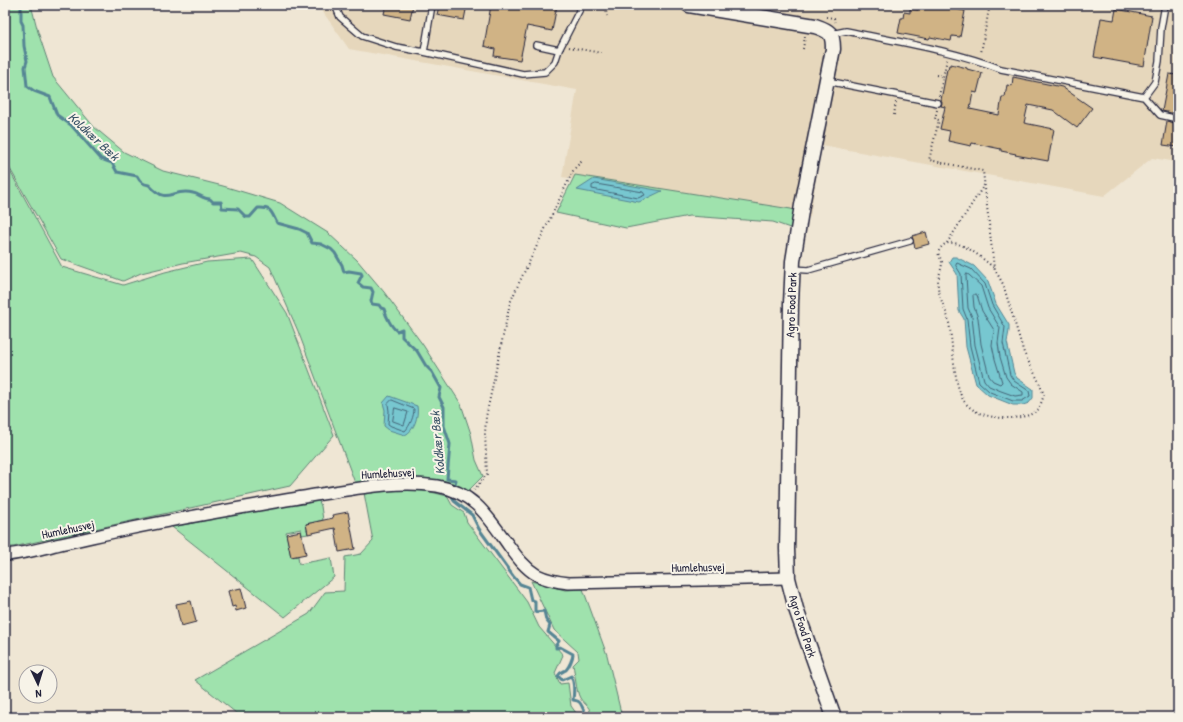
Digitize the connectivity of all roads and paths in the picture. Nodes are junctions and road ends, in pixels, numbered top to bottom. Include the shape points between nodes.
1 (335, 5) edge
2 (432, 5) edge
3 (582, 5) edge
4 (602, 5) edge
5 (689, 5) edge
6 (979, 5) edge
7 (1165, 5) edge
8 (607, 16) dead end
9 (831, 34) junction
10 (536, 45) dead end
11 (560, 48) junction
12 (424, 52) junction
13 (601, 53) dead end
14 (948, 53) junction
15 (980, 61) junction
16 (936, 74) dead end
17 (944, 76) junction
18 (826, 81) junction
19 (898, 95) junction
20 (1144, 97) junction
21 (938, 103) junction
22 (894, 115) dead end
23 (1178, 119) edge
24 (583, 160) dead end
25 (985, 184) junction
26 (910, 241) dead end
27 (947, 243) junction
28 (994, 268) junction
29 (793, 269) junction
30 (468, 498) junction
31 (5, 555) edge
32 (788, 578) junction
33 (834, 717) edge

1 - 12 lane via 340,17 362,36 396,47
2 - 12 lane
3 - 11 lane
4 - 8 path
5 - 9 street via 815,26
6 - 15 path via 978,8 989,9
7 - 20 lane via 1155,82
9 - 14 lane via 846,31
9 - 18 street, Agro Food Park via 833,49
10 - 11 lane
11 - 12 lane via 555,62 545,72 522,74
11 - 13 path
14 - 15 lane
14 - 17 path
15 - 20 lane via 1001,69
16 - 17 path
17 - 21 path
18 - 19 lane
18 - 29 street, Agro Food Park via 802,205
19 - 21 lane
19 - 22 path
20 - 23 lane via 1160,116
21 - 25 path via 935,119 939,120 929,160 983,171
24 - 30 path via 574,169 510,303 486,416 487,474
25 - 27 path
25 - 28 path
26 - 29 lane via 808,270
27 - 28 path via 966,247
27 - 28 path via 938,253 942,262 938,282 948,318 956,376 964,401 973,410 982,414 994,417 1021,417 1040,409 1044,395 1024,353 1003,284
29 - 32 street, Agro Food Park
30 - 31 street, Humlehusvej via 448,489 424,484 361,488 211,514
30 - 32 street, Humlehusvej via 485,512 527,568 553,581 569,583
32 - 33 street, Agro Food Park via 796,609

